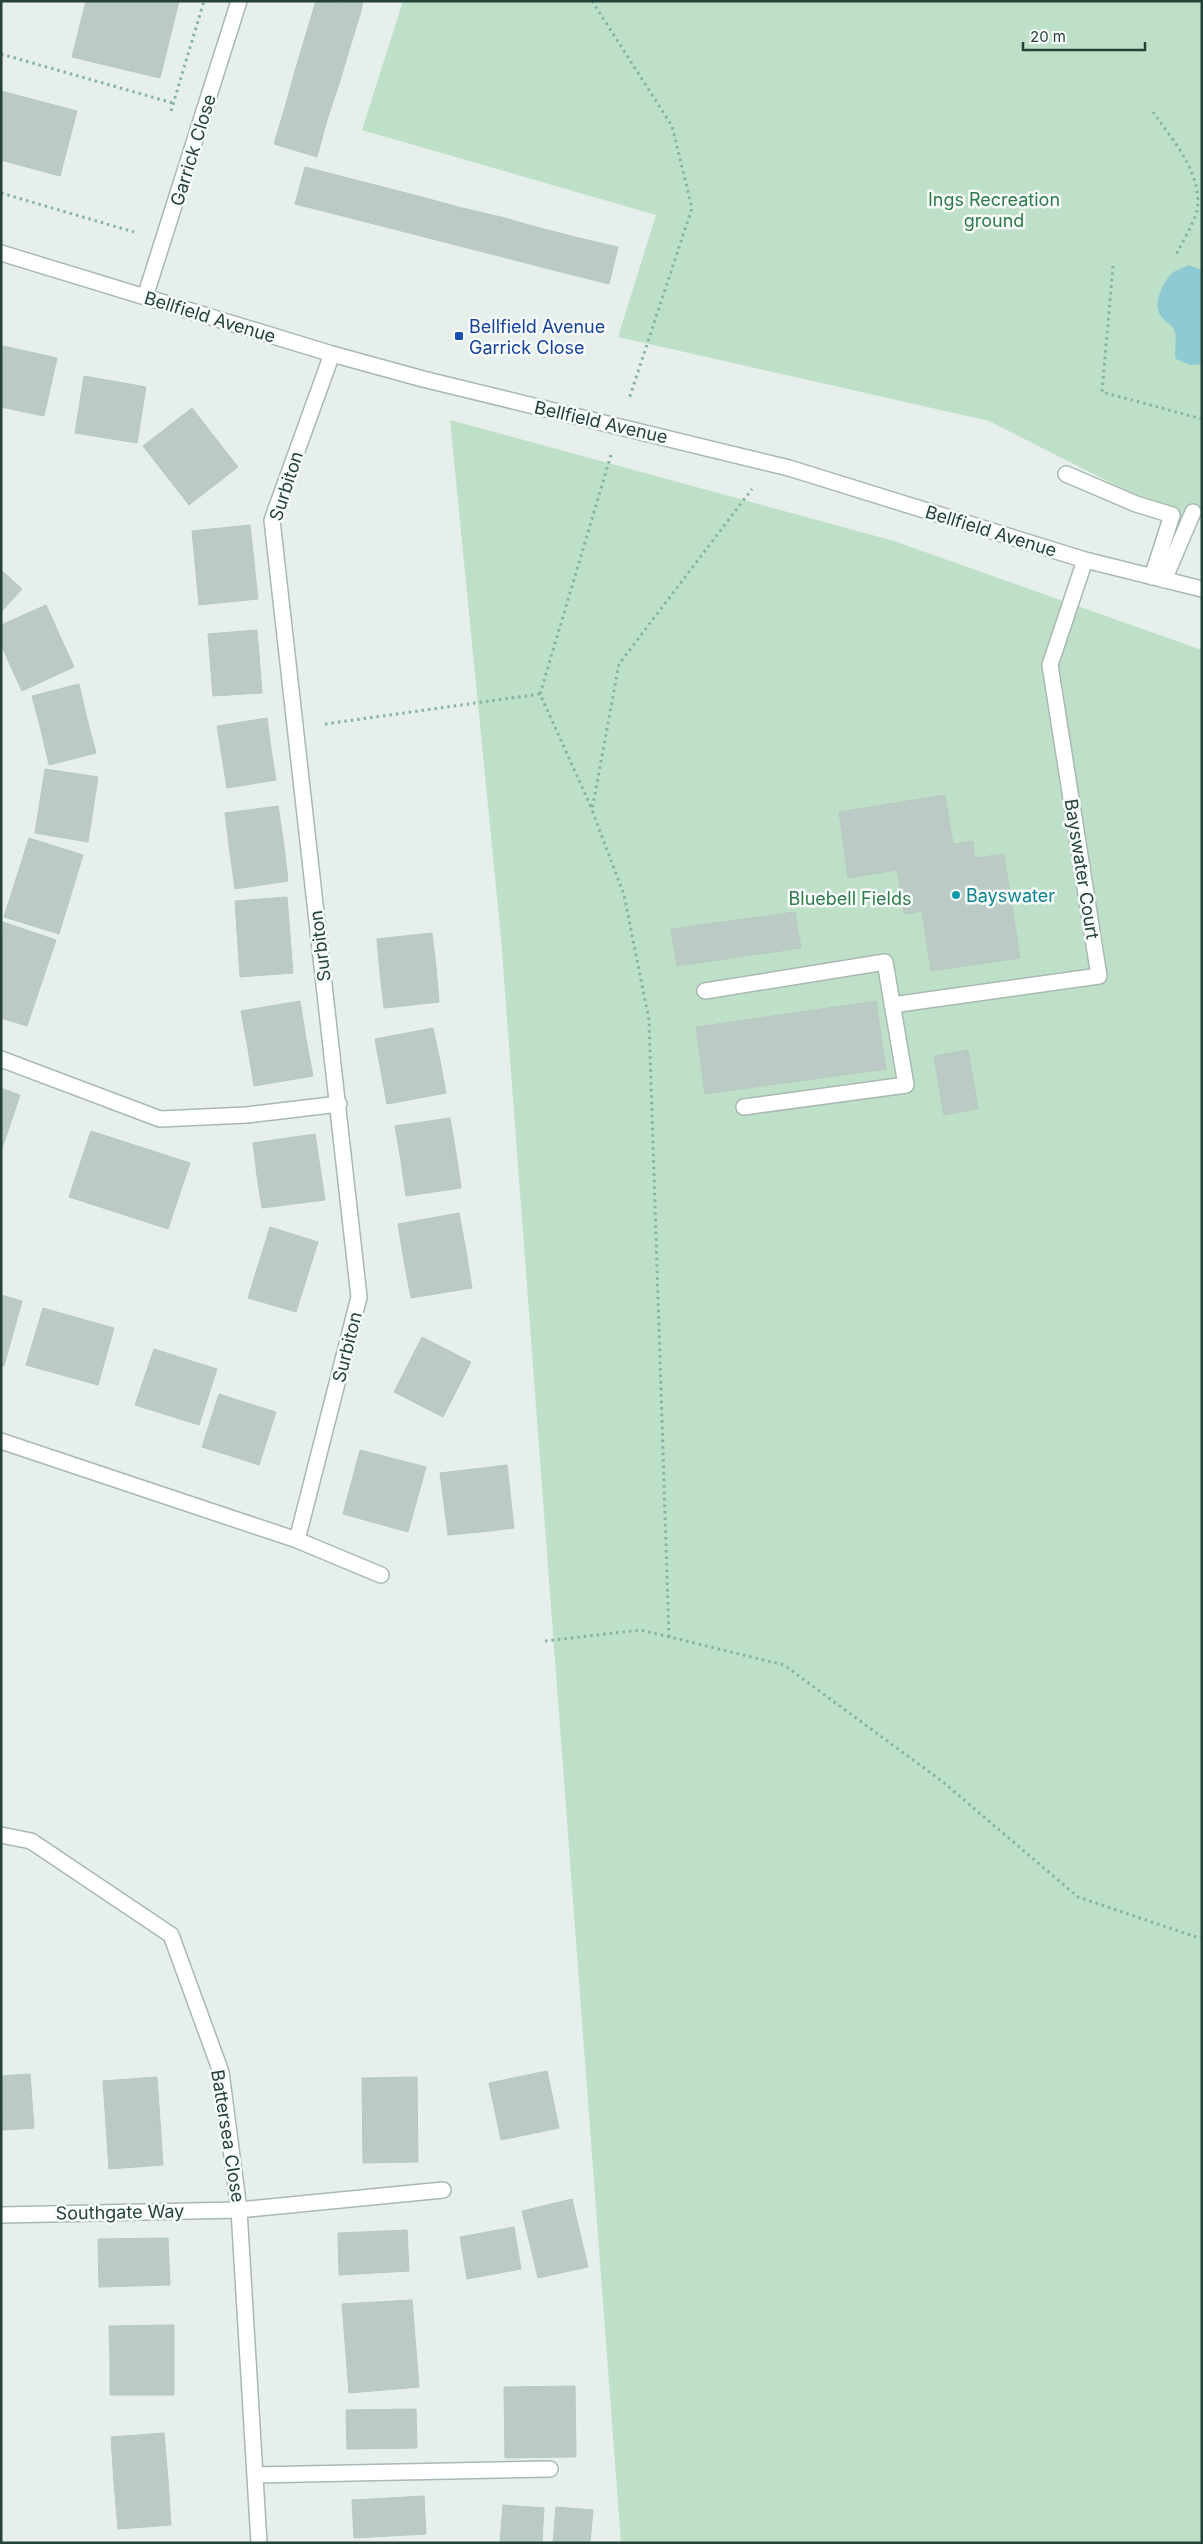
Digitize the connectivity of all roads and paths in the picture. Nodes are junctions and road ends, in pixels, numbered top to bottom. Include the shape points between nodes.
1 (239, 1) edge
2 (592, 1) edge
3 (1, 54) edge
4 (173, 103) dead end
5 (1153, 112) dead end
6 (1, 192) edge
7 (134, 233) dead end
8 (1, 253) edge
9 (1175, 257) dead end
10 (1113, 266) dead end
11 (145, 297) junction
12 (332, 354) junction
13 (1202, 419) edge
14 (619, 427) junction
15 (772, 463) junction
16 (1066, 474) dead end
17 (1193, 512) dead end
18 (1085, 560) junction
19 (1158, 578) junction
20 (1202, 589) edge
21 (540, 694) junction
22 (294, 728) junction
23 (592, 810) junction
24 (705, 991) dead end
25 (892, 1005) junction
26 (1, 1059) edge
27 (339, 1104) junction
28 (744, 1107) dead end
29 (1, 1441) edge
30 (297, 1540) junction
31 (381, 1575) dead end
32 (669, 1637) junction
33 (545, 1642) dead end
34 (1, 1835) edge
35 (1202, 1939) edge
36 (443, 2190) dead end
37 (239, 2210) junction
38 (1, 2215) edge
39 (550, 2469) dead end
40 (255, 2475) junction
41 (259, 2543) edge

1 - 11 street, Garrick Close
2 - 14 path via 672,126 692,208
3 - 4 path
5 - 9 path via 1192,168 1200,187 1197,212
6 - 7 path
8 - 11 street, Bellfield Avenue
10 - 13 path via 1102,392
11 - 12 street, Bellfield Avenue
12 - 14 street, Bellfield Avenue
12 - 22 street, Surbiton via 272,520
14 - 15 street, Bellfield Avenue
14 - 21 path
15 - 18 street, Bellfield Avenue
15 - 23 path via 619,664
16 - 19 street via 1136,504 1172,515
17 - 19 street
18 - 19 street, Bellfield Avenue
18 - 25 street, Bayswater Court via 1050,664 1099,976
19 - 20 street, Bellfield Avenue
21 - 22 path
21 - 23 path
22 - 27 street, Surbiton
23 - 32 path via 624,895 649,1020
24 - 25 street via 885,962
25 - 28 street via 906,1085
26 - 27 street via 160,1119 247,1115
27 - 30 street, Surbiton via 360,1297
29 - 30 street
30 - 31 street
32 - 33 path via 641,1630
32 - 35 path via 784,1665 943,1782 1078,1897
34 - 37 street, Battersea Close via 31,1841 171,1934 221,2072
36 - 37 street, Southgate Way
37 - 38 street, Southgate Way
37 - 40 street, Battersea Close
39 - 40 street
40 - 41 street, Battersea Close

